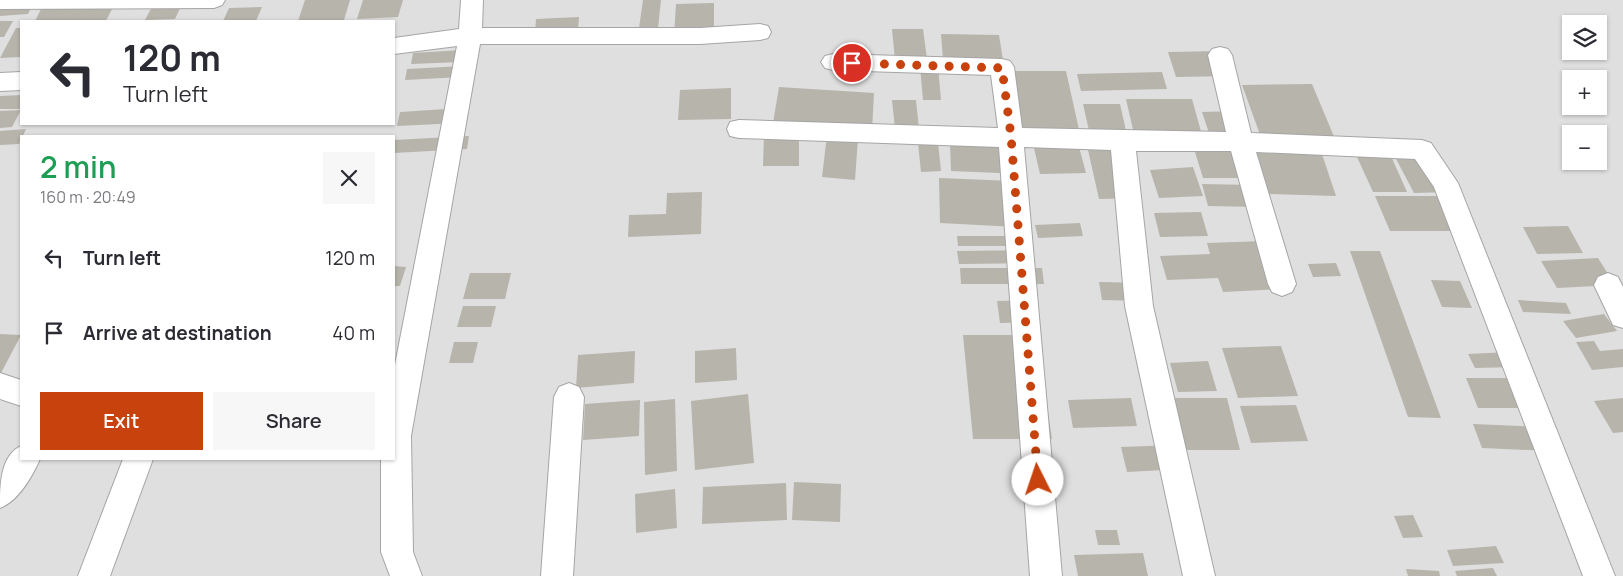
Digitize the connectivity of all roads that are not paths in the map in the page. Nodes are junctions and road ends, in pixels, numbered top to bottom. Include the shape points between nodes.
1 (214, 0) edge
2 (472, 0) edge
3 (0, 1) edge
4 (760, 32) dead end
5 (470, 36) junction
6 (395, 46) edge
7 (1220, 55) dead end
8 (833, 62) dead end
9 (20, 81) edge
10 (0, 82) edge
11 (739, 129) dead end
12 (1011, 136) junction
13 (1124, 141) junction
14 (1241, 142) junction
15 (1282, 284) dead end
16 (1608, 285) dead end
17 (1623, 316) edge
18 (0, 386) edge
19 (20, 393) edge
20 (569, 397) dead end
21 (25, 460) edge
22 (138, 460) edge
23 (0, 493) edge
24 (94, 576) edge
25 (406, 576) edge
26 (556, 576) edge
27 (1046, 576) edge
28 (1199, 576) edge
29 (1600, 576) edge

1 - 3 street
2 - 5 street
4 - 5 street via 700,36
5 - 6 street
5 - 25 street via 396,436 397,552
7 - 14 street
8 - 12 street via 1002,68
9 - 10 street
11 - 12 street
12 - 13 street
12 - 27 street
13 - 14 street
13 - 28 street via 1139,306
14 - 15 street
14 - 29 street via 1422,150 1445,183
16 - 17 street
18 - 19 street
20 - 26 street
21 - 23 street
22 - 24 street

